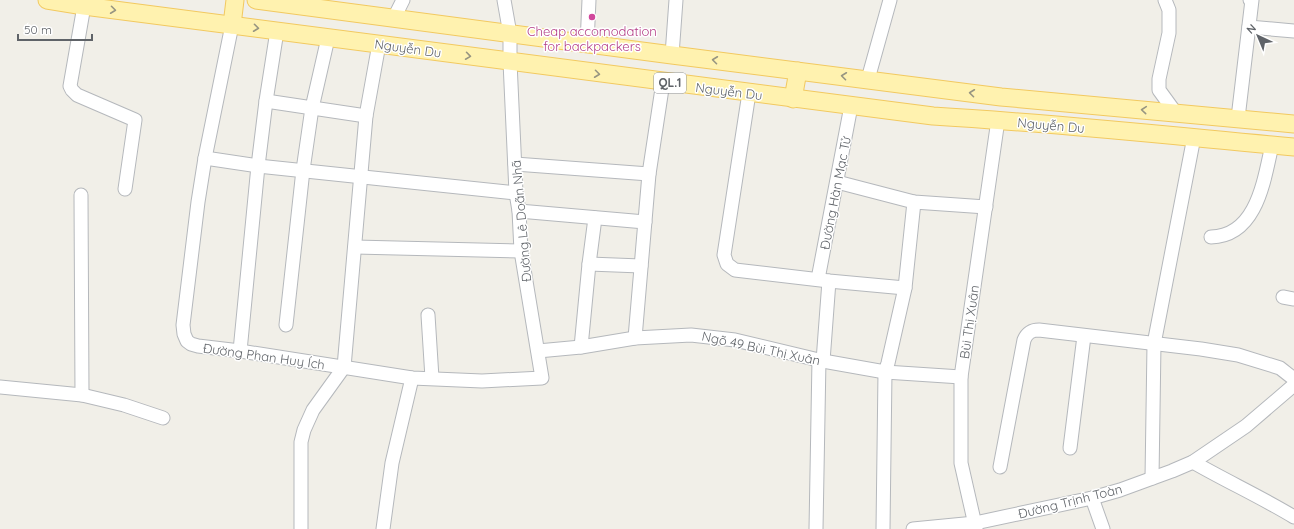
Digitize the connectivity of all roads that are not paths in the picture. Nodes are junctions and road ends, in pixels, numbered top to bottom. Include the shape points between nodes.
1 (47, 0) edge
2 (235, 0) edge
3 (256, 0) edge
4 (403, 0) edge
5 (504, 0) edge
6 (589, 0) edge
7 (676, 0) edge
8 (890, 0) edge
9 (1165, 0) edge
10 (1250, 0) edge
11 (327, 5) edge
12 (84, 6) junction
13 (394, 18) junction
14 (232, 25) junction
15 (1249, 27) junction
16 (277, 31) junction
17 (1294, 31) edge
18 (510, 34) junction
19 (328, 38) junction
20 (379, 44) junction
21 (587, 44) junction
22 (672, 55) junction
23 (510, 62) junction
24 (798, 71) junction
25 (868, 80) junction
26 (663, 82) junction
27 (749, 93) junction
28 (1001, 97) junction
29 (793, 99) junction
30 (266, 101) junction
31 (851, 106) junction
32 (312, 108) junction
33 (1175, 112) junction
34 (1197, 114) junction
35 (366, 116) junction
36 (1238, 118) junction
37 (998, 120) junction
38 (1294, 124) edge
39 (1194, 137) junction
40 (1272, 145) junction
41 (1294, 147) edge
42 (205, 158) junction
43 (515, 164) junction
44 (258, 166) junction
45 (303, 170) junction
46 (649, 174) junction
47 (361, 177) junction
48 (837, 182) junction
49 (125, 189) dead end
50 (516, 192) junction
51 (82, 195) dead end
52 (914, 202) junction
53 (986, 207) junction
54 (519, 211) junction
55 (595, 218) junction
56 (645, 222) junction
57 (1211, 237) dead end
58 (355, 247) junction
59 (522, 251) junction
60 (589, 264) junction
61 (642, 266) junction
62 (824, 280) junction
63 (905, 288) junction
64 (428, 315) dead end
65 (286, 325) dead end
66 (1084, 336) junction
67 (635, 338) junction
68 (1154, 344) junction
69 (581, 346) junction
70 (240, 351) junction
71 (538, 351) junction
72 (821, 360) junction
73 (344, 368) junction
74 (885, 372) junction
75 (961, 376) junction
76 (412, 378) junction
77 (432, 378) junction
78 (542, 378) joint
79 (1294, 379) edge
80 (1294, 386) edge
81 (0, 387) edge
82 (82, 395) junction
83 (163, 418) dead end
84 (1070, 448) dead end
85 (1193, 462) junction
86 (1000, 467) dead end
87 (1152, 478) junction
88 (1092, 498) junction
89 (1294, 517) edge
90 (976, 526) edge
91 (301, 529) edge
92 (383, 529) edge
93 (816, 529) edge
94 (883, 529) edge
95 (913, 529) edge
96 (1103, 529) edge

1 - 12 main road, Nguyễn Du / QL.1
2 - 14 main road
3 - 11 main road, Nguyễn Du / QL.1
4 - 13 street
5 - 18 street, Đường Lê Doãn Nhã
6 - 21 street
7 - 22 street
8 - 25 street
9 - 33 street via 1169,10 1169,33 1158,79 1159,90
10 - 15 street
11 - 13 main road, Nguyễn Du / QL.1
12 -> 14 main road, Nguyễn Du / QL.1
12 - 49 street via 70,86 77,95 135,120
13 - 18 main road, Nguyễn Du / QL.1
14 -> 16 main road, Nguyễn Du / QL.1
14 - 42 street, Đường Phan Huy Ích
15 - 17 street
15 - 36 street
16 - 19 main road, Nguyễn Du / QL.1
16 - 30 street
18 - 21 main road, Nguyễn Du / QL.1
18 - 23 street, Đường Lê Doãn Nhã
19 - 20 main road, Nguyễn Du / QL.1
19 - 32 street
20 -> 23 main road, Nguyễn Du / QL.1
20 - 35 street
21 - 22 main road, Nguyễn Du / QL.1
24 -> 22 main road, Nguyễn Du / QL.1
23 -> 26 main road, Nguyễn Du / QL.1
23 - 43 street, Đường Lê Doãn Nhã
25 -> 24 main road, Nguyễn Du / QL.1
24 - 29 main road
28 -> 25 main road, Nguyễn Du / QL.1
26 - 27 main road, Nguyễn Du / QL.1
26 - 46 street
27 - 29 main road, Nguyễn Du / QL.1
27 - 62 street via 724,254 727,264 735,270
33 -> 28 main road, Nguyễn Du / QL.1
28 - 37 main road
29 - 31 main road, Nguyễn Du / QL.1
30 - 32 street
30 - 44 street
31 - 37 main road, Nguyễn Du / QL.1 via 933,116
31 - 48 street, Đường Hàn Mạc Tử
32 - 35 street
32 - 45 street
33 - 34 main road, Nguyễn Du / QL.1
34 - 36 main road, Nguyễn Du / QL.1
34 - 39 main road
35 - 47 street
36 - 38 main road, Nguyễn Du / QL.1
37 - 39 main road, Nguyễn Du / QL.1
37 - 53 street, Bùi Thị Xuân
39 - 40 main road, Nguyễn Du / QL.1
39 - 68 street
40 - 41 main road, Nguyễn Du / QL.1
40 - 57 street via 1261,193 1251,212 1236,229 1221,237
42 - 44 street
42 - 70 street, Đường Phan Huy Ích via 183,331 188,340 195,345
43 - 46 street
43 - 50 street, Đường Lê Doãn Nhã
44 - 45 street
44 - 70 street
45 - 47 street
45 - 65 street
46 - 56 street
47 - 50 street
47 - 58 street
48 - 52 street
48 - 62 street, Đường Hàn Mạc Tử
50 - 54 street, Đường Lê Doãn Nhã
51 - 82 street
52 - 53 street
52 - 63 street
53 - 75 street, Bùi Thị Xuân
54 - 55 street
54 - 59 street, Đường Lê Doãn Nhã
55 - 56 street
55 - 60 street
56 - 61 street
58 - 59 street
58 - 73 street
59 - 71 street, Đường Lê Doãn Nhã
60 - 61 street
60 - 69 street
61 - 67 street
62 - 63 street
62 - 72 street, Đường Hàn Mạc Tử
63 - 74 street
64 - 77 street
66 - 68 street
66 - 84 street
66 - 86 street via 1039,330 1032,331 1025,337
67 - 69 street, Ngõ 49 Bùi Thị Xuân
67 - 72 street, Ngõ 49 Bùi Thị Xuân via 664,335 708,336
68 - 79 street via 1238,355 1280,368
68 - 87 street
69 - 71 street, Ngõ 49 Bùi Thị Xuân
70 - 73 street, Đường Phan Huy Ích
71 - 78 street, Đường Lê Doãn Nhã
72 - 74 street, Ngõ 49 Bùi Thị Xuân
72 - 93 street, Đường Hàn Mạc Tử
73 - 76 street, Đường Phan Huy Ích
73 - 91 street via 313,410 304,430
74 - 75 street, Ngõ 49 Bùi Thị Xuân
74 - 94 street
75 - 90 street, Bùi Thị Xuân via 961,463
76 - 77 street, Đường Phan Huy Ích
76 - 92 street via 392,463
77 - 78 street, Đường Phan Huy Ích via 482,381
80 - 85 street, Đường Trịnh Toàn via 1246,426
81 - 82 street
82 - 83 street
85 - 87 street, Đường Trịnh Toàn
85 - 89 street
87 - 88 street, Đường Trịnh Toàn
88 - 90 street, Đường Trịnh Toàn
88 - 96 street
90 - 95 street, Đường Trịnh Toàn

